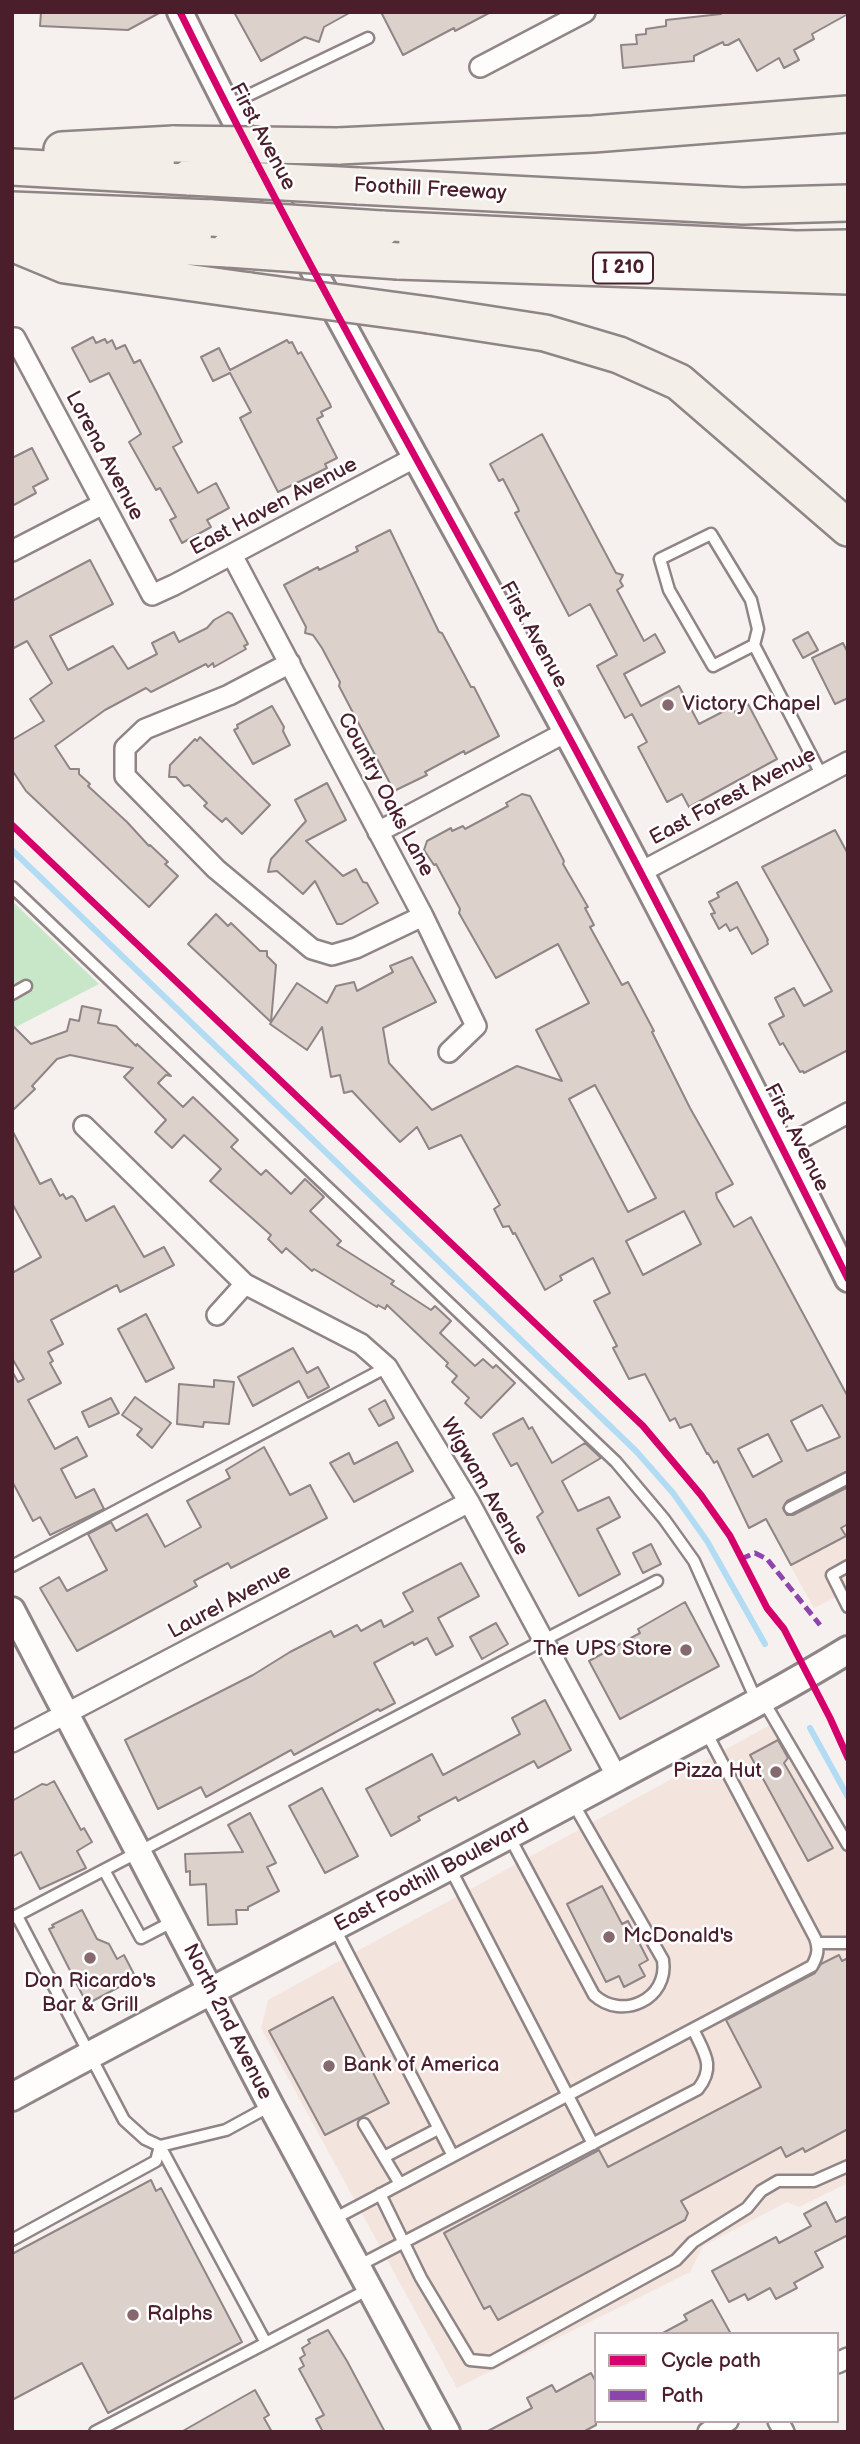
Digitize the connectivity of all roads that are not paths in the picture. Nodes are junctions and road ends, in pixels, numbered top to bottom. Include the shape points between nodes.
1 (180, 12) edge
2 (584, 12) edge
3 (368, 38) dead end
4 (480, 67) dead end
5 (226, 106) junction
6 (848, 114) edge
7 (12, 153) edge
8 (12, 167) edge
9 (12, 191) edge
10 (202, 199) junction
11 (848, 203) edge
12 (370, 208) junction
13 (12, 210) edge
14 (12, 240) edge
15 (848, 248) edge
16 (848, 276) edge
17 (14, 338) edge
18 (416, 457) junction
19 (103, 505) junction
20 (848, 528) edge
21 (12, 551) edge
22 (232, 555) junction
23 (152, 595) joint
24 (754, 645) junction
25 (290, 663) junction
26 (566, 732) junction
27 (848, 762) edge
28 (822, 776) junction
29 (378, 832) junction
30 (639, 873) junction
31 (12, 887) edge
32 (423, 916) junction
33 (26, 986) dead end
34 (12, 994) edge
35 (449, 1052) dead end
36 (848, 1114) edge
37 (84, 1126) dead end
38 (783, 1148) junction
39 (848, 1279) edge
40 (245, 1284) junction
41 (217, 1315) dead end
42 (387, 1367) junction
43 (848, 1478) edge
44 (469, 1502) junction
45 (790, 1508) dead end
46 (12, 1566) edge
47 (848, 1566) edge
48 (657, 1581) dead end
49 (848, 1607) edge
50 (12, 1610) edge
51 (545, 1640) junction
52 (837, 1657) edge
53 (763, 1699) junction
54 (67, 1713) junction
55 (705, 1730) junction
56 (12, 1742) edge
57 (617, 1777) junction
58 (572, 1802) junction
59 (509, 1836) junction
60 (848, 1845) edge
61 (139, 1851) junction
62 (450, 1868) junction
63 (104, 1870) junction
64 (14, 1917) edge
65 (175, 1921) junction
66 (334, 1928) junction
67 (817, 1943) junction
68 (848, 1943) edge
69 (212, 1991) junction
70 (693, 2029) junction
71 (90, 2055) junction
72 (568, 2095) junction
73 (12, 2097) edge
74 (271, 2106) junction
75 (364, 2124) dead end
76 (438, 2129) junction
77 (593, 2144) junction
78 (160, 2146) junction
79 (453, 2156) junction
80 (384, 2158) junction
81 (848, 2166) edge
82 (400, 2184) junction
83 (380, 2194) junction
84 (332, 2220) junction
85 (12, 2240) edge
86 (403, 2244) junction
87 (357, 2266) junction
88 (369, 2289) junction
89 (266, 2343) junction
90 (724, 2423) edge
91 (95, 2432) edge
92 (447, 2432) edge
93 (708, 2432) edge

1 - 5 street, First Avenue
2 - 4 street
3 - 5 lane
5 - 18 street, First Avenue
6 - 7 highway, bridge via 593,134 338,146 174,144
8 - 10 highway, Foothill Freeway
9 - 10 highway
10 - 12 highway, Foothill Freeway, bridge
10 - 12 highway, bridge
10 - 13 highway
11 - 12 highway, Foothill Freeway
12 - 15 highway via 796,249
14 - 16 highway, I 210, bridge via 398,261
14 - 20 highway, bridge via 65,265 545,333 619,355 679,382
17 - 19 street, Lorena Avenue
18 - 22 street, East Haven Avenue
18 - 26 street, First Avenue
19 - 21 street
19 - 23 street, Lorena Avenue
22 - 23 street, East Haven Avenue
22 - 25 street, Country Oaks Lane
24 - 24 lane via 758,629 751,600 711,534 660,558 669,590 713,666
24 - 28 lane
25 - 29 street, Country Oaks Lane
25 - 32 street via 229,695 145,729 125,748 125,776 216,869 312,949 332,955 356,948
26 - 29 street
26 - 30 street, First Avenue
27 - 28 street, East Forest Avenue
28 - 30 street, East Forest Avenue
29 - 32 street, Country Oaks Lane
30 - 38 street, First Avenue
31 - 53 lane via 616,1462 694,1561
32 - 35 street, Country Oaks Lane via 476,1026
33 - 34 lane
36 - 38 street
37 - 40 street, Wigwam Avenue
38 - 39 street, First Avenue
40 - 41 street
40 - 42 street, Wigwam Avenue via 361,1343
42 - 44 street, Wigwam Avenue
42 - 46 lane
43 - 45 lane
44 - 51 street, Wigwam Avenue
44 - 54 street, Laurel Avenue
47 - 49 lane via 832,1575
48 - 51 lane
50 - 54 street, North 2nd Avenue
51 - 57 street, Wigwam Avenue
51 - 61 lane
52 - 53 main road, East Foothill Boulevard
53 - 55 main road, East Foothill Boulevard
53 - 60 lane
54 - 56 street, Laurel Avenue
54 - 61 street, North 2nd Avenue
55 - 57 main road, East Foothill Boulevard
55 - 67 lane
57 - 58 main road, East Foothill Boulevard
58 - 59 main road, East Foothill Boulevard
58 - 59 lane via 663,1960 665,1971 653,1996 627,2007 611,2006 594,1995
59 - 62 main road, East Foothill Boulevard
61 - 63 lane
61 - 65 street, North 2nd Avenue
62 - 66 main road, East Foothill Boulevard
62 - 72 lane
63 - 64 lane
63 - 65 lane via 141,1938
64 - 71 lane
65 - 69 street, North 2nd Avenue
66 - 69 main road, East Foothill Boulevard
66 - 76 lane
67 - 68 lane
67 - 70 lane via 813,1966
69 - 71 main road, East Foothill Boulevard
69 - 74 street, North 2nd Avenue
70 - 72 lane
70 - 77 lane via 708,2068 698,2089
71 - 73 main road, East Foothill Boulevard
71 - 78 lane via 124,2120
72 - 77 lane
72 - 79 lane
74 - 78 lane via 226,2130
74 - 84 street, North 2nd Avenue
75 - 80 lane
76 - 79 lane
76 - 80 lane
77 - 86 lane
78 - 85 lane via 156,2161
78 - 89 lane
79 - 82 lane
80 - 82 lane
81 - 86 lane via 814,2181 778,2182 761,2191 747,2208 694,2242 676,2260 491,2362 470,2360
82 - 83 lane
83 - 84 lane
83 - 86 lane
84 - 87 street, North 2nd Avenue
86 - 87 lane
87 - 88 street, North 2nd Avenue
88 - 89 lane
88 - 92 street, North 2nd Avenue
89 - 91 lane
90 - 93 street

